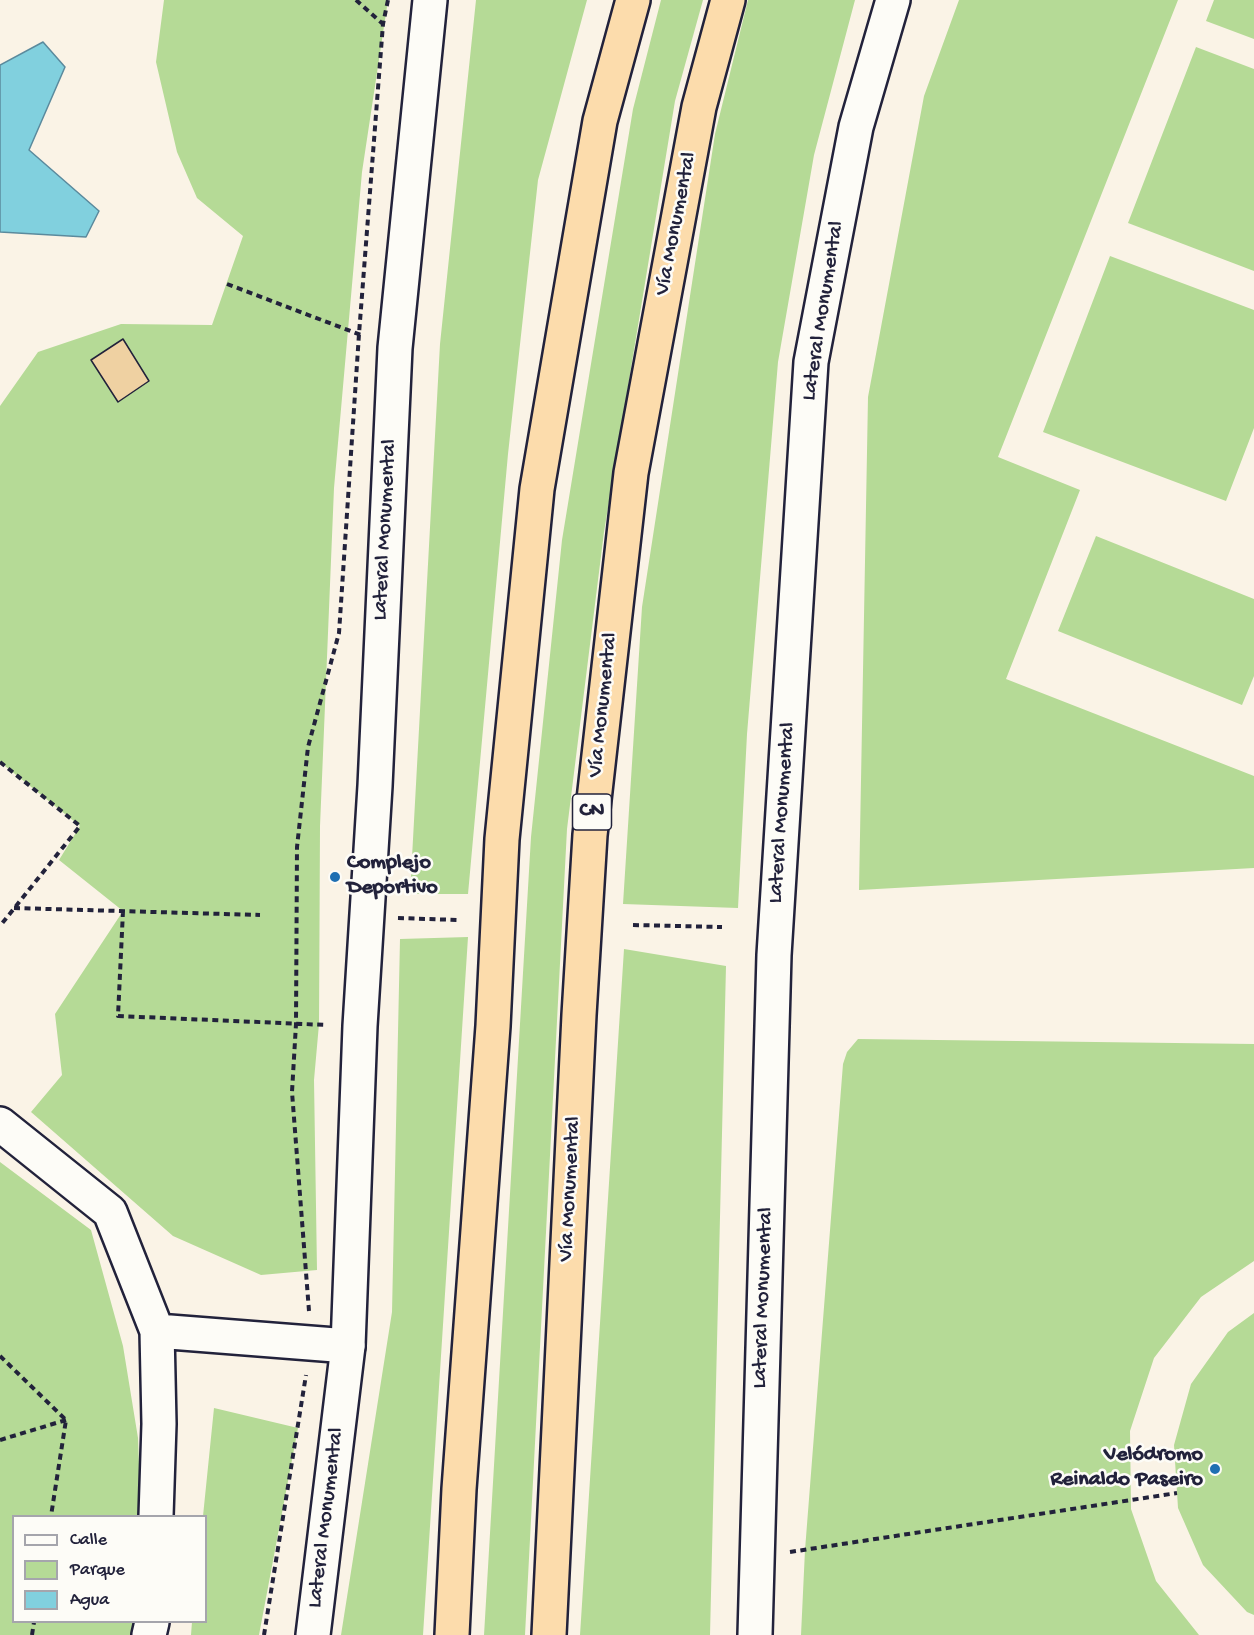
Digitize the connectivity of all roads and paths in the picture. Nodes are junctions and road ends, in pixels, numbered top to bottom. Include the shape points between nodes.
1 (356, 0) edge
2 (388, 0) edge
3 (430, 0) edge
4 (633, 0) edge
5 (728, 0) edge
6 (893, 0) edge
7 (383, 24) junction
8 (227, 284) dead end
9 (359, 334) junction
10 (394, 348) junction
11 (0, 762) edge
12 (14, 908) junction
13 (123, 911) junction
14 (260, 915) dead end
15 (398, 918) dead end
16 (459, 920) dead end
17 (633, 925) dead end
18 (0, 926) edge
19 (722, 927) dead end
20 (296, 1024) junction
21 (360, 1026) junction
22 (0, 1124) edge
23 (157, 1331) junction
24 (311, 1344) junction
25 (348, 1346) junction
26 (0, 1356) edge
27 (66, 1420) junction
28 (0, 1440) edge
29 (1177, 1493) dead end
30 (51, 1515) edge
31 (156, 1515) edge
32 (757, 1557) junction
33 (264, 1635) edge
34 (313, 1635) edge
35 (452, 1635) edge
36 (549, 1635) edge
37 (755, 1635) edge

1 - 7 path
2 - 7 path
3 - 10 street, Lateral Monumental
4 - 35 highway via 600,121 537,489 502,839
5 - 36 highway, Vía Monumental / CN via 699,107 631,473 590,835
6 - 32 street, Lateral Monumental via 856,127 811,362 774,955
7 - 9 path
8 - 9 path
9 - 10 path
9 - 20 path via 339,633 308,747 297,847
10 - 21 street, Lateral Monumental
11 - 12 path via 80,826
12 - 13 path
12 - 18 path
13 - 14 path
13 - 20 path via 118,1016
15 - 16 path
17 - 19 path
20 - 21 path
20 - 24 path via 292,1092
21 - 25 street, Lateral Monumental
22 - 23 street via 110,1212
23 - 24 street
23 - 31 street
24 - 25 street
24 - 33 path
25 - 34 street, Lateral Monumental
26 - 27 path
27 - 28 path
27 - 30 path
29 - 32 path
32 - 37 street, Lateral Monumental

